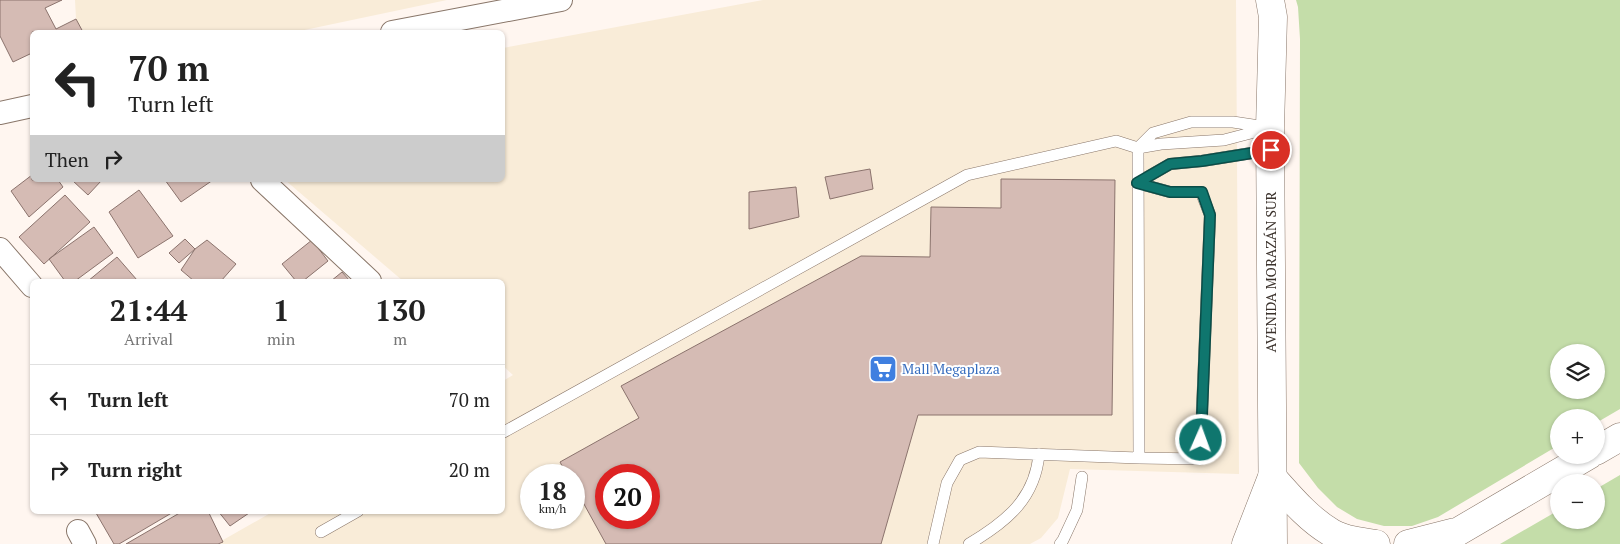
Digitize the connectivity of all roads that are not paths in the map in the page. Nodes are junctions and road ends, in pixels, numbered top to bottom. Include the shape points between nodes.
1 (561, 0) edge
2 (1270, 0) edge
3 (403, 30) edge
4 (30, 106) edge
5 (0, 112) edge
6 (1270, 139) junction
7 (1138, 148) junction
8 (264, 182) edge
9 (1137, 183) junction
10 (0, 249) edge
11 (368, 279) edge
12 (30, 284) edge
13 (505, 431) edge
14 (1620, 437) edge
15 (1605, 446) edge
16 (1039, 454) junction
17 (1139, 458) junction
18 (1574, 464) edge
19 (1082, 478) dead end
20 (1272, 478) junction
21 (353, 514) edge
22 (1461, 530) junction
23 (321, 532) dead end
24 (1061, 542) edge
25 (933, 544) edge
26 (969, 544) edge
27 (1075, 544) edge
28 (1246, 544) edge
29 (1273, 544) edge
30 (1376, 544) edge
31 (1408, 544) edge
32 (1437, 544) edge

1 - 3 street
2 - 6 street, AVENIDA MORAZÁN SUR via 1273,18
4 - 5 street
6 - 7 lane
6 - 7 lane via 1233,122 1191,122 1153,133
6 - 9 lane via 1202,161 1170,164
6 - 20 street, AVENIDA MORAZÁN SUR
7 - 9 lane
7 - 13 lane via 1116,141 967,174
8 - 11 street
9 - 17 lane
9 - 17 lane via 1170,192 1202,192 1210,215 1200,459
10 - 12 street
14 - 15 street
16 - 17 lane
16 - 25 lane via 979,452 960,460 947,483
16 - 26 lane via 1032,485 1018,506 992,530
18 - 22 street
19 - 24 lane via 1077,510
20 - 28 street
20 - 29 street, AVENIDA MORAZÁN SUR
20 - 30 street via 1308,516 1332,533 1356,542
21 - 23 lane
22 - 31 street
22 - 32 street
24 - 27 lane

